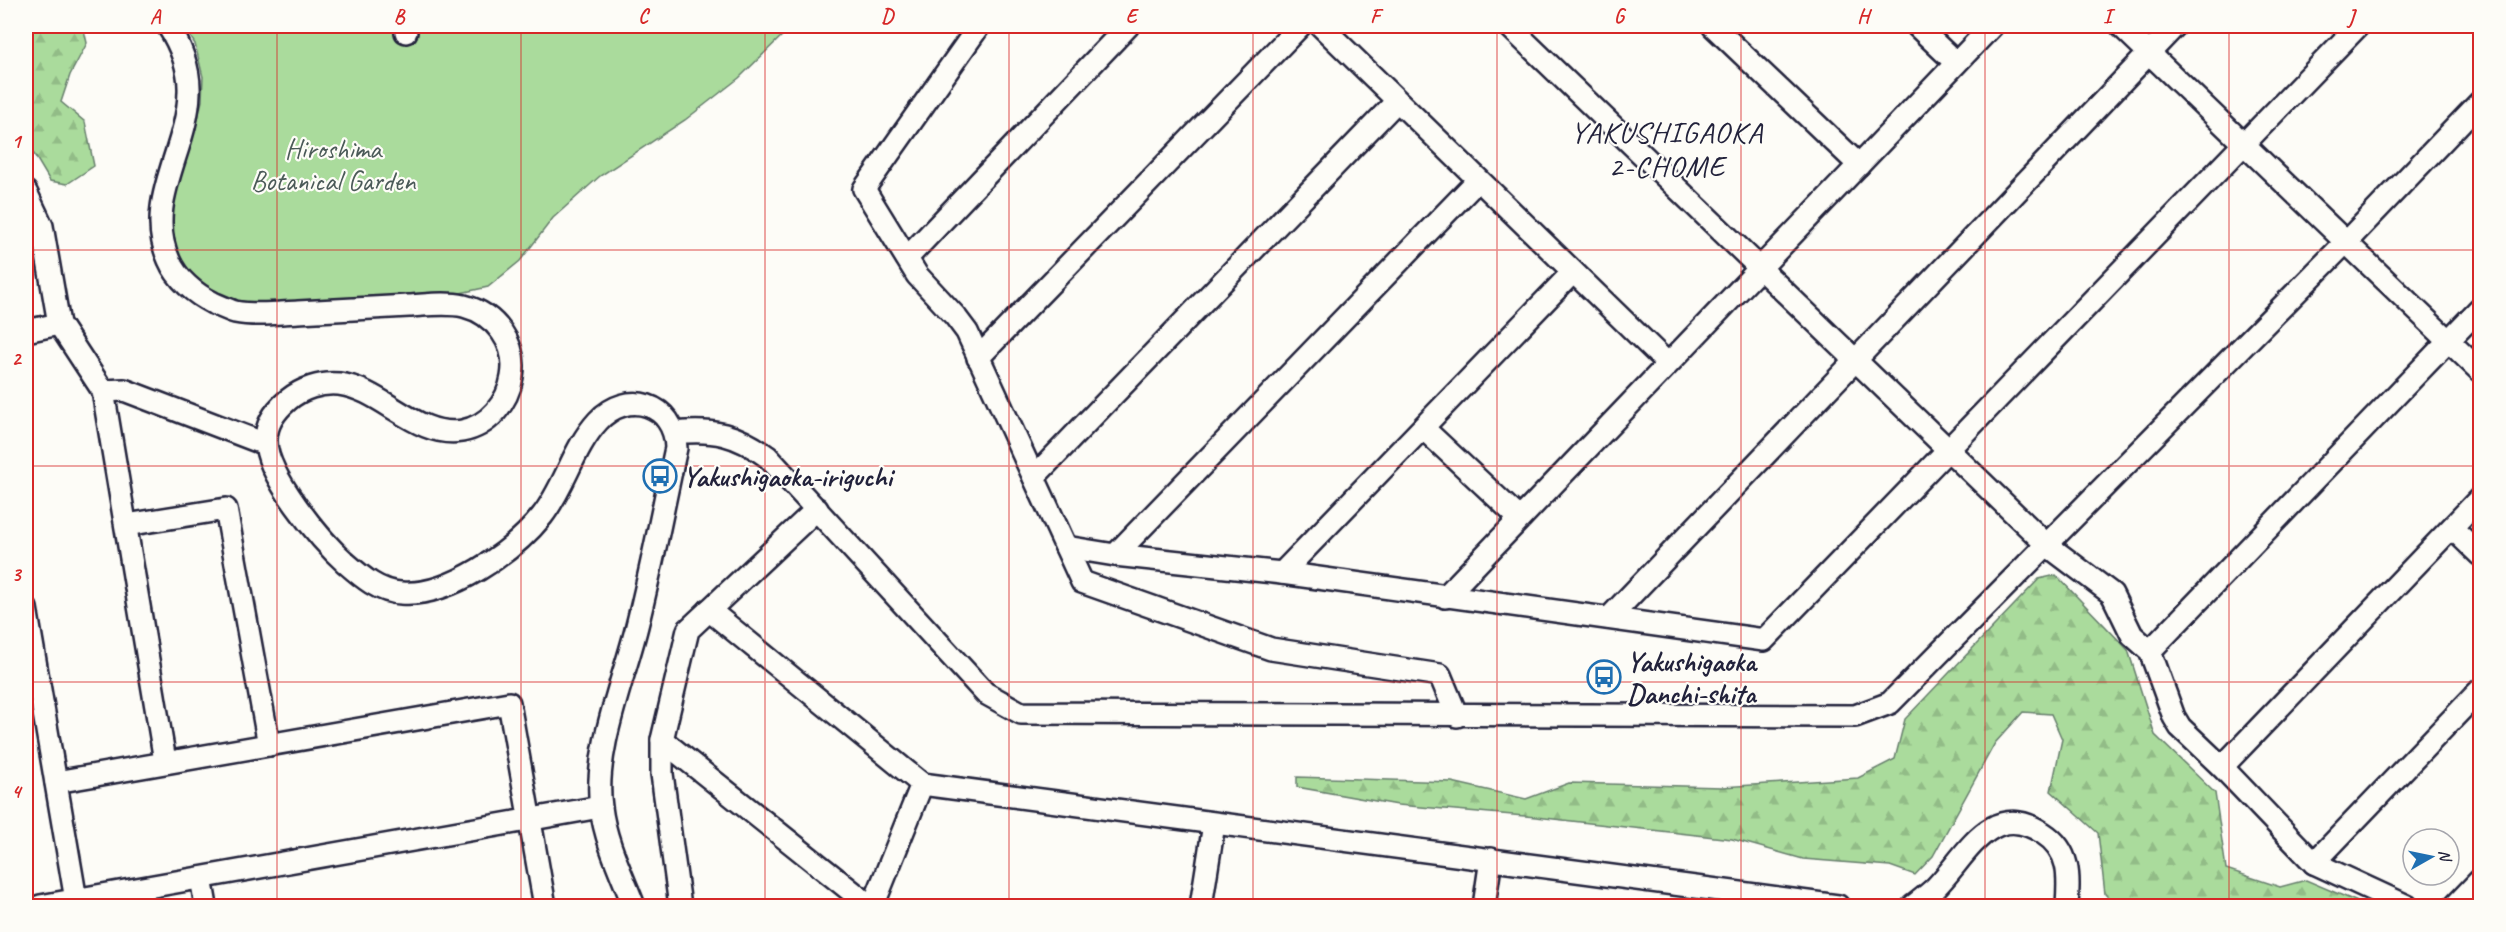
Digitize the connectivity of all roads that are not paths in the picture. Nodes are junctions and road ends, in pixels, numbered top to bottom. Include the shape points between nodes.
1 (168, 26) edge
2 (980, 26) edge
3 (1128, 26) edge
4 (1300, 26) edge
5 (1321, 26) edge
6 (1509, 26) edge
7 (1713, 26) edge
8 (1917, 26) edge
9 (1992, 26) edge
10 (2121, 26) edge
11 (2175, 26) edge
12 (2346, 30) edge
13 (2149, 53) junction
14 (1956, 63) junction
15 (1397, 101) junction
16 (2481, 102) edge
17 (2245, 144) junction
18 (1859, 165) junction
19 (1478, 180) junction
20 (26, 192) edge
21 (2347, 241) junction
22 (907, 258) junction
23 (1760, 268) junction
24 (1573, 272) junction
25 (2481, 308) edge
26 (59, 324) junction
27 (26, 331) edge
28 (2449, 341) junction
29 (978, 358) junction
30 (1856, 359) junction
31 (1667, 363) junction
32 (2481, 371) edge
33 (103, 391) junction
34 (1423, 428) junction
35 (675, 433) junction
36 (265, 444) junction
37 (1949, 450) junction
38 (1034, 477) junction
39 (2481, 498) edge
40 (817, 509) junction
41 (1519, 518) junction
42 (126, 525) junction
43 (2452, 528) junction
44 (2047, 544) junction
45 (1066, 547) junction
46 (1115, 555) junction
47 (2481, 555) edge
48 (1282, 573) junction
49 (1445, 597) junction
50 (26, 608) edge
51 (709, 610) junction
52 (1609, 618) junction
53 (2150, 651) junction
54 (2481, 690) edge
55 (1457, 716) junction
56 (662, 740) junction
57 (268, 745) junction
58 (165, 761) junction
59 (2222, 767) junction
60 (56, 782) junction
61 (922, 784) junction
62 (600, 807) junction
63 (530, 820) junction
64 (1214, 824) junction
65 (1491, 859) junction
66 (2314, 863) junction
67 (201, 878) junction
68 (2481, 880) edge
69 (76, 900) junction
70 (40, 906) edge
71 (206, 906) edge
72 (545, 906) edge
73 (634, 906) edge
74 (680, 906) edge
75 (872, 906) edge
76 (1201, 906) edge
77 (1484, 906) edge
78 (1838, 906) edge
79 (1913, 906) edge
80 (2067, 906) edge
81 (2407, 906) edge
82 (2455, 906) edge

1 - 36 street via 187,68 189,92 160,211 161,243 172,267 187,286 211,302 246,313 462,305 483,314 503,331 512,353 513,374 505,400 487,420 463,431 442,431 420,423 368,393 339,384 315,386 291,398 268,422
2 - 22 street via 864,189
3 - 22 street
4 - 29 street
5 - 15 street
6 - 23 street
7 - 18 street
8 - 14 street
9 - 14 street
10 - 13 street
11 - 13 street
12 - 17 street
13 - 17 street
13 - 30 street
14 - 18 street
15 - 19 street
15 - 38 street
16 - 21 street
17 - 21 street
17 - 37 street
18 - 23 street
19 - 24 street
19 - 46 street
20 - 26 street via 42,226
21 - 28 street
21 - 44 street
22 - 29 street via 917,275 961,324
23 - 30 street
23 - 31 street
24 - 31 street
24 - 34 street
25 - 28 street
26 - 27 street
26 - 33 street
28 - 32 street
28 - 53 street
29 - 38 street
30 - 37 street
30 - 52 street
31 - 41 street
33 - 36 street via 124,390
33 - 42 street
34 - 41 street
34 - 48 street
35 - 36 street via 668,420 647,405 625,403 613,409 592,428 542,516 513,543 473,573 455,581 424,591 399,593 363,578 319,535 289,496
35 - 40 street via 710,431 738,438 768,457
35 - 62 street via 676,448 637,625 608,733
37 - 44 street
37 - 52 street via 1764,640
38 - 45 street
39 - 43 street
40 - 51 street
40 - 55 street via 985,693 1021,713
41 - 49 street
42 - 57 street via 226,509
42 - 58 street
43 - 47 street
43 - 59 street
44 - 53 street via 2112,594 2132,635
44 - 55 street via 1890,703 1855,716
45 - 46 street
45 - 55 street via 1082,582 1204,627 1271,649 1440,675
46 - 48 street
48 - 49 street
49 - 52 street
50 - 60 street
51 - 56 street via 688,630
51 - 61 street
53 - 59 street via 2180,727
54 - 66 street
56 - 74 street via 662,774
56 - 75 street
57 - 58 street
57 - 63 street via 509,703
58 - 60 street
59 - 66 street
60 - 69 street
61 - 64 street
61 - 75 street
62 - 63 street
62 - 73 street
63 - 67 street
63 - 72 street
64 - 65 street
64 - 76 street
65 - 77 street
65 - 78 street
66 - 81 street
67 - 69 street
67 - 71 street
68 - 82 street
69 - 70 street
79 - 80 street via 1982,834 2007,822 2039,830 2062,852 2069,874

